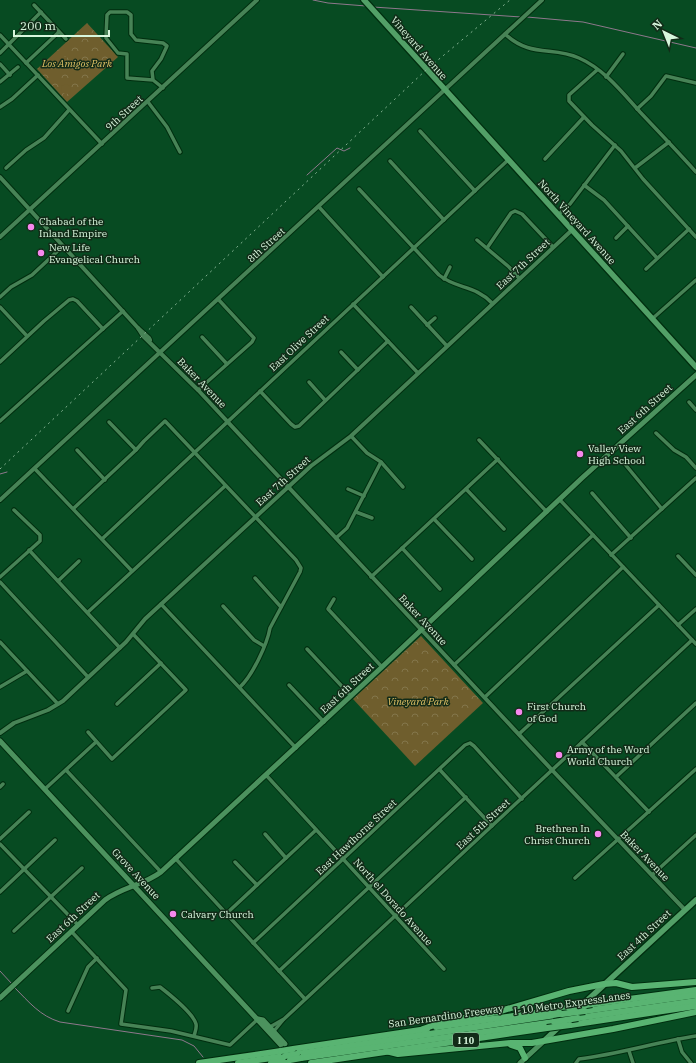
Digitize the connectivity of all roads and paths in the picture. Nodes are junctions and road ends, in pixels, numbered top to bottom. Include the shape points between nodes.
1 (257, 0) edge
2 (364, 0) edge
3 (542, 0) edge
4 (34, 5) dead end
5 (41, 12) junction
6 (59, 32) junction
7 (505, 34) junction
8 (0, 35) edge
9 (66, 39) dead end
10 (9, 44) junction
11 (0, 53) edge
12 (623, 54) dead end
13 (26, 63) junction
14 (0, 64) edge
15 (18, 67) dead end
16 (597, 70) junction
17 (10, 75) junction
18 (38, 75) junction
19 (606, 76) junction
20 (153, 80) junction
21 (0, 82) edge
22 (696, 83) edge
23 (163, 88) junction
24 (444, 90) junction
25 (148, 102) junction
26 (0, 107) edge
27 (637, 109) junction
28 (69, 110) junction
29 (584, 117) junction
30 (420, 131) dead end
31 (669, 142) junction
32 (102, 144) junction
33 (615, 144) junction
34 (180, 152) dead end
35 (545, 159) dead end
36 (508, 160) junction
37 (390, 161) dead end
38 (6, 168) dead end
39 (635, 168) junction
40 (696, 172) edge
41 (0, 177) edge
42 (584, 185) junction
43 (359, 189) dead end
44 (475, 191) junction
45 (319, 207) junction
46 (30, 210) junction
47 (558, 215) junction
48 (444, 220) junction
49 (628, 226) junction
50 (689, 229) junction
51 (572, 230) junction
52 (0, 237) edge
53 (696, 237) edge
54 (616, 238) dead end
55 (477, 240) dead end
56 (63, 246) junction
57 (553, 247) junction
58 (414, 248) junction
59 (487, 248) junction
60 (657, 258) junction
61 (450, 267) dead end
62 (646, 269) dead end
63 (383, 277) junction
64 (519, 278) junction
65 (444, 279) junction
66 (696, 280) edge
67 (0, 297) edge
68 (218, 299) junction
69 (492, 303) junction
70 (353, 304) junction
71 (0, 307) edge
72 (411, 307) dead end
73 (123, 311) junction
74 (435, 318) dead end
75 (652, 319) junction
76 (427, 325) junction
77 (103, 329) junction
78 (27, 336) junction
79 (202, 337) dead end
80 (388, 341) junction
81 (447, 346) junction
82 (161, 352) junction
83 (341, 352) dead end
84 (0, 362) edge
85 (227, 364) junction
86 (696, 367) edge
87 (358, 370) junction
88 (418, 372) junction
89 (696, 375) edge
90 (309, 382) dead end
91 (198, 390) junction
92 (260, 391) junction
93 (325, 400) junction
94 (689, 402) dead end
95 (696, 410) edge
96 (0, 421) edge
97 (227, 421) junction
98 (109, 422) dead end
99 (656, 433) dead end
100 (350, 436) junction
101 (479, 440) dead end
102 (77, 450) dead end
103 (136, 450) junction
104 (195, 453) junction
105 (498, 459) junction
106 (381, 462) junction
107 (624, 463) dead end
108 (696, 468) edge
109 (35, 469) junction
110 (696, 478) edge
111 (105, 480) junction
112 (225, 486) junction
113 (288, 487) junction
114 (403, 487) dead end
115 (348, 489) dead end
116 (466, 489) junction
117 (592, 493) dead end
118 (364, 496) junction
119 (0, 500) edge
120 (560, 500) junction
121 (74, 508) junction
122 (662, 509) junction
123 (14, 510) dead end
124 (356, 512) junction
125 (547, 512) junction
126 (255, 518) junction
127 (372, 518) dead end
128 (434, 518) junction
129 (504, 529) dead end
130 (593, 536) junction
131 (336, 538) junction
132 (631, 538) junction
133 (102, 539) junction
134 (402, 548) junction
135 (29, 550) junction
136 (611, 555) junction
137 (678, 556) dead end
138 (472, 559) dead end
139 (79, 561) dead end
140 (623, 567) junction
141 (132, 571) junction
142 (696, 574) edge
143 (0, 577) edge
144 (371, 577) junction
145 (255, 578) dead end
146 (58, 581) junction
147 (0, 582) edge
148 (440, 588) dead end
149 (334, 599) dead end
150 (161, 604) junction
151 (659, 605) junction
152 (223, 606) dead end
153 (281, 606) junction
154 (696, 609) edge
155 (88, 612) junction
156 (678, 625) junction
157 (421, 630) junction
158 (133, 634) junction
159 (692, 640) junction
160 (0, 642) edge
161 (696, 644) edge
162 (264, 646) junction
163 (120, 648) junction
164 (308, 649) dead end
165 (161, 663) junction
166 (454, 665) junction
167 (382, 667) junction
168 (27, 671) junction
169 (88, 677) junction
170 (289, 685) dead end
171 (0, 687) edge
172 (240, 687) junction
173 (351, 696) junction
174 (484, 697) junction
175 (696, 703) edge
176 (58, 704) junction
177 (117, 704) dead end
178 (324, 722) junction
179 (88, 732) dead end
180 (0, 733) edge
181 (519, 734) junction
182 (0, 741) edge
183 (96, 742) junction
184 (582, 742) junction
185 (296, 748) junction
186 (696, 769) edge
187 (66, 770) junction
188 (440, 770) junction
189 (552, 770) junction
190 (266, 775) junction
191 (616, 777) junction
192 (45, 790) junction
193 (466, 797) junction
194 (522, 799) junction
195 (29, 812) dead end
196 (650, 812) junction
197 (492, 826) junction
198 (316, 830) junction
199 (265, 834) dead end
200 (696, 835) edge
201 (0, 839) edge
202 (54, 840) dead end
203 (619, 840) junction
204 (0, 844) edge
205 (175, 858) junction
206 (286, 858) junction
207 (344, 859) junction
208 (235, 862) dead end
209 (25, 868) junction
210 (82, 868) dead end
211 (160, 872) junction
212 (652, 875) junction
213 (575, 878) dead end
214 (257, 885) junction
215 (135, 886) junction
216 (370, 887) junction
217 (0, 892) edge
218 (51, 896) junction
219 (696, 900) edge
220 (685, 910) junction
221 (226, 914) junction
222 (396, 915) junction
223 (78, 925) junction
224 (14, 931) dead end
225 (71, 931) junction
226 (253, 943) junction
227 (97, 958) junction
228 (444, 969) dead end
229 (279, 971) junction
230 (696, 982) edge
231 (604, 984) junction
232 (152, 988) dead end
233 (696, 990) edge
234 (696, 995) edge
235 (0, 998) edge
236 (305, 999) junction
237 (696, 1001) edge
238 (696, 1006) edge
239 (68, 1011) dead end
240 (696, 1012) edge
241 (258, 1019) junction
242 (423, 1029) junction
243 (272, 1030) junction
244 (194, 1036) junction
245 (696, 1036) edge
246 (678, 1039) junction
247 (545, 1040) junction
248 (502, 1045) junction
249 (285, 1051) junction
250 (629, 1051) junction
251 (386, 1052) junction
252 (297, 1054) junction
253 (522, 1061) edge
254 (577, 1062) edge
255 (199, 1063) edge
256 (238, 1063) edge
257 (271, 1063) edge
258 (311, 1063) edge
259 (633, 1063) edge
260 (691, 1063) edge

1 - 23 street, 9th Street
2 - 24 main road, Vineyard Avenue
3 - 7 street, 8th Street
4 - 5 street
5 - 6 street
5 - 10 street
6 - 9 street
6 - 13 street
7 - 16 street via 517,44 529,49 571,55
7 - 24 street, 8th Street
8 - 10 street
10 - 11 street
10 - 13 street
12 - 19 street
13 - 18 street
14 - 17 street
15 - 17 street
16 - 19 street
16 - 29 street via 569,95 568,99
17 - 21 street
18 - 26 street
18 - 28 street
19 - 27 street
20 - 20 street via 152,71 167,46 163,43 136,40 131,34 132,15 127,12 110,12 107,15 106,38 118,52 127,54 127,78
20 - 23 street
22 - 27 street via 666,76
23 - 25 street, 9th Street
24 - 36 main road, North Vineyard Avenue
24 - 45 street, 8th Street
25 - 32 street, 9th Street
25 - 34 street via 167,126
27 - 31 street
28 - 32 street
28 - 38 street via 44,138
29 - 33 street
29 - 35 street
30 - 44 street
31 - 39 street
31 - 40 street
32 - 46 street, 9th Street
33 - 39 street
33 - 42 street
36 - 44 street, East Olive Street
36 - 47 main road, North Vineyard Avenue
37 - 48 street
39 - 50 street
41 - 46 street, Baker Avenue
42 - 47 street
42 - 49 street via 604,200
43 - 58 street
44 - 48 street, East Olive Street
45 - 63 street
45 - 68 street, 8th Street
46 - 52 street, 9th Street
46 - 56 street, Baker Avenue
47 - 51 main road, North Vineyard Avenue
48 - 58 street, East Olive Street
49 - 54 street
49 - 60 street
50 - 53 street
50 - 60 street
51 - 57 street, East 7th Street
51 - 75 main road, North Vineyard Avenue
55 - 59 street
56 - 67 street via 32,275 11,287
56 - 73 street, Baker Avenue
57 - 59 street via 522,214 515,211
57 - 64 street, East 7th Street
58 - 63 street, East Olive Street
58 - 65 street
59 - 64 street
60 - 62 street
61 - 65 street
63 - 70 street, East Olive Street
64 - 69 street, East 7th Street
65 - 69 street via 484,294
66 - 75 street
68 - 82 street, 8th Street
68 - 85 street via 254,338
69 - 81 street, East 7th Street
70 - 80 street
70 - 92 street, East Olive Street
71 - 78 street
72 - 76 street
73 - 77 street
73 - 82 street, Baker Avenue via 143,336
74 - 76 street
75 - 86 main road, North Vineyard Avenue
76 - 81 street
77 - 78 street via 73,299
77 - 96 street
78 - 84 street
79 - 85 street
80 - 87 street
80 - 88 street
81 - 88 street, East 7th Street
82 - 91 street, Baker Avenue
82 - 109 street, 8th Street
83 - 87 street
85 - 91 street
87 - 93 street
88 - 100 street, East 7th Street
89 - 120 main road, East 6th Street
90 - 93 street
91 - 97 street, Baker Avenue
92 - 93 street via 295,427
92 - 97 street, East Olive Street
94 - 95 street
97 - 104 street, East Olive Street
97 - 113 street, Baker Avenue
98 - 103 street
99 - 108 street
100 - 106 street
100 - 113 street, East 7th Street
101 - 105 street
102 - 111 street
103 - 104 street via 165,421
103 - 111 street
104 - 112 street
104 - 133 street, East Olive Street
105 - 116 street
105 - 125 street
106 - 114 street
106 - 118 street
107 - 122 street
109 - 119 street, 8th Street
109 - 121 street
110 - 122 street
111 - 121 street
112 - 126 street
112 - 141 street
113 - 126 street, East 7th Street
113 - 131 street, Baker Avenue
115 - 118 street
116 - 128 street
116 - 129 street
117 - 132 street
118 - 124 street
120 - 125 main road, East 6th Street
120 - 130 street
121 - 133 street
122 - 132 street
123 - 135 street via 41,537
124 - 127 street
124 - 131 street via 347,528
125 - 157 main road, East 6th Street
126 - 150 street, East 7th Street
126 - 153 street via 296,560 300,568
128 - 134 street
128 - 138 street
130 - 136 street
130 - 166 street
131 - 144 street, Baker Avenue
132 - 136 street
133 - 141 street
134 - 144 street
134 - 148 street
135 - 143 street
135 - 146 street
136 - 140 street
137 - 142 street
139 - 146 street
140 - 151 street
140 - 174 street
141 - 155 street
144 - 157 street, Baker Avenue
145 - 153 street
146 - 155 street
147 - 169 street
149 - 167 street via 328,609
150 - 158 street, East 7th Street
150 - 172 street
151 - 156 street
151 - 181 street
152 - 162 street via 254,640
153 - 162 street
154 - 156 street
155 - 163 street
156 - 159 street
157 - 166 street, Baker Avenue
157 - 167 main road, East 6th Street
158 - 163 street, East 7th Street
158 - 165 street
159 - 161 street
159 - 184 street, East 5th Street
160 - 168 street
162 - 172 street via 246,682
163 - 169 street, East 7th Street
164 - 173 street
165 - 177 street
165 - 183 street via 186,690 112,759
166 - 174 street, Baker Avenue
167 - 173 main road, East 6th Street
168 - 171 street
168 - 176 street
169 - 176 street, East 7th Street
170 - 178 street
172 - 185 street
173 - 178 main road, East 6th Street
174 - 181 street, Baker Avenue
175 - 191 street
176 - 180 street, East 7th Street via 14,723
178 - 185 main road, East 6th Street
179 - 183 street
181 - 189 street, Baker Avenue
182 - 192 main road, Grove Avenue
183 - 187 street
184 - 189 street, East 5th Street
184 - 191 street
185 - 190 main road, East 6th Street
186 - 196 street
187 - 192 street
187 - 211 street
188 - 193 street
188 - 194 street, East Hawthorne Street via 470,743
188 - 207 street, East Hawthorne Street
189 - 194 street, East 5th Street
189 - 203 street, Baker Avenue
190 - 198 street, North el Dorado Avenue
190 - 205 main road, East 6th Street
191 - 196 street
192 - 215 main road, Grove Avenue
193 - 197 street
193 - 216 street
194 - 197 street, East 5th Street
195 - 201 street
196 - 203 street
197 - 222 street, East 5th Street
198 - 206 street
198 - 207 street, North el Dorado Avenue
199 - 206 street
200 - 212 street
202 - 209 street
203 - 212 street, Baker Avenue
203 - 213 street
204 - 209 street
205 - 211 main road, East 6th Street
205 - 221 street
206 - 214 street
207 - 216 street, North el Dorado Avenue
207 - 226 street, East Hawthorne Street
208 - 214 street
209 - 217 street
209 - 218 street
210 - 218 street
211 - 215 main road, East 6th Street
212 - 220 street, Baker Avenue
214 - 221 street
215 - 223 main road, East 6th Street via 109,896
215 - 241 main road, Grove Avenue
216 - 222 street, North el Dorado Avenue
216 - 229 street
218 - 223 street
218 - 224 street
219 - 220 main road, East 4th Street
220 - 231 main road, East 4th Street
221 - 226 street
222 - 228 street, North el Dorado Avenue
222 - 236 street, East 5th Street
223 - 225 main road, East 6th Street
225 - 227 street
225 - 235 main road, East 6th Street
226 - 229 street
227 - 239 street via 88,967
227 - 244 street via 126,990 121,1024
229 - 236 street
230 - 231 highway via 632,987 616,983
231 - 242 highway
231 - 247 main road, East 4th Street
232 - 244 street via 160,987 172,996 194,1020
233 - 242 highway, San Bernardino Freeway / I 10, bridge
234 - 252 highway, I-10 Metro ExpressLanes, bridge
236 - 243 street, East 5th Street
237 - 252 highway, I-10 Metro ExpressLanes, bridge via 554,1022
238 - 251 highway, I 10, bridge
240 - 247 highway
241 - 243 main road, Grove Avenue via 263,1020
241 - 244 street via 230,1045
241 - 249 main road, Grove Avenue
242 - 252 highway, San Bernardino Freeway / I 10
243 - 249 main road, Grove Avenue
245 - 246 street
246 - 250 street via 649,1044
246 - 260 street via 682,1052
247 - 248 highway
247 - 253 main road
248 - 251 highway via 398,1054
248 - 253 highway via 518,1046 523,1050
249 - 252 highway, San Bernardino Freeway / I 10, bridge
249 - 252 highway, I-10 Metro ExpressLanes, bridge
249 - 255 highway, San Bernardino Freeway / I 10
249 - 256 highway, I-10 Metro ExpressLanes
249 - 257 highway, I-10 Metro ExpressLanes
250 - 254 street
250 - 259 street
251 - 258 highway, I 10

